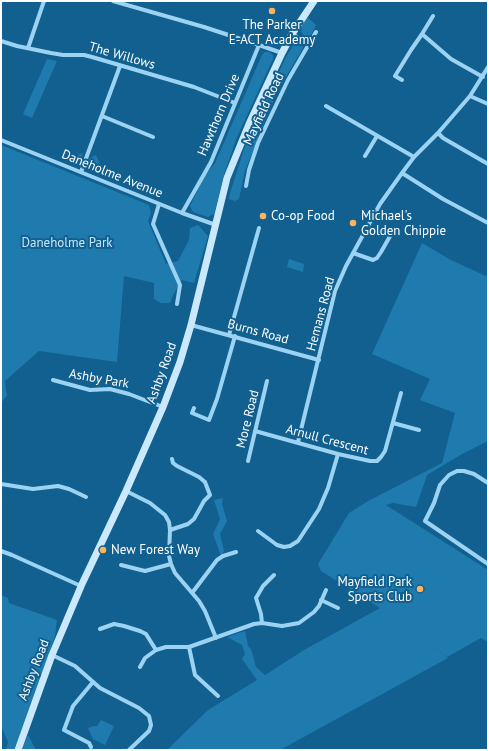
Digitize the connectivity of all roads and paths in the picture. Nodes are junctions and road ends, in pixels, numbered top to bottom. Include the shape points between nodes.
1 (44, 1) edge
2 (112, 1) edge
3 (314, 1) edge
4 (433, 16) dead end
5 (316, 32) dead end
6 (292, 34) junction
7 (422, 34) junction
8 (1, 41) edge
9 (309, 44) junction
10 (259, 45) junction
11 (28, 48) junction
12 (282, 53) junction
13 (120, 66) junction
14 (488, 67) edge
15 (483, 77) junction
16 (402, 80) dead end
17 (470, 96) junction
18 (235, 103) junction
19 (488, 104) edge
20 (326, 106) dead end
21 (102, 116) junction
22 (438, 133) junction
23 (377, 136) junction
24 (153, 137) dead end
25 (1, 140) edge
26 (365, 156) dead end
27 (414, 157) junction
28 (488, 164) edge
29 (81, 172) junction
30 (402, 173) junction
31 (246, 186) dead end
32 (159, 204) junction
33 (182, 213) junction
34 (488, 223) edge
35 (216, 225) junction
36 (259, 228) dead end
37 (393, 231) dead end
38 (353, 253) junction
39 (177, 304) dead end
40 (191, 325) junction
41 (229, 335) junction
42 (235, 336) junction
43 (319, 360) junction
44 (53, 380) dead end
45 (268, 381) dead end
46 (401, 393) dead end
47 (163, 407) junction
48 (194, 408) dead end
49 (393, 423) junction
50 (419, 430) dead end
51 (255, 431) junction
52 (298, 442) junction
53 (338, 454) junction
54 (172, 459) dead end
55 (248, 461) dead end
56 (488, 483) edge
57 (1, 484) edge
58 (126, 491) junction
59 (86, 496) dead end
60 (170, 530) junction
61 (258, 531) dead end
62 (1, 551) edge
63 (236, 552) dead end
64 (171, 564) junction
65 (488, 564) edge
66 (121, 565) dead end
67 (274, 575) dead end
68 (81, 586) junction
69 (326, 590) dead end
70 (192, 593) junction
71 (321, 600) junction
72 (338, 608) dead end
73 (262, 623) junction
74 (100, 629) dead end
75 (216, 638) junction
76 (189, 647) junction
77 (156, 650) junction
78 (52, 656) junction
79 (140, 667) dead end
80 (92, 682) junction
81 (218, 696) dead end
82 (91, 747) dead end
83 (18, 750) edge
84 (129, 750) edge

1 - 11 street
2 - 10 street
3 - 6 street, Ashby Road
4 - 7 street
5 - 9 street, Mayfield Road
6 - 9 street
6 - 12 street, Ashby Road
7 - 15 street via 451,59
7 - 16 street via 395,76
8 - 11 street, The Willows
9 - 31 street, Mayfield Road via 288,80 258,143
10 - 12 street
10 - 18 street, Hawthorn Drive
11 - 13 street, The Willows via 63,55 84,55
12 - 35 street, Ashby Road via 227,178
13 - 18 street, The Willows via 194,87
13 - 21 street
14 - 15 street, Hemans Road
15 - 17 street, Hemans Road
17 - 19 street
17 - 22 street, Hemans Road
18 - 33 street, Hawthorn Drive via 211,162
20 - 23 street
21 - 24 street
21 - 29 street
22 - 27 street, Hemans Road
22 - 28 street
23 - 26 street
23 - 27 street
25 - 29 street, Daneholme Avenue
27 - 30 street, Hemans Road
29 - 32 street, Daneholme Avenue
30 - 34 street
30 - 38 street, Hemans Road via 380,204
32 - 33 street, Daneholme Avenue
32 - 39 street via 153,224 180,285
33 - 35 street, Daneholme Avenue
35 - 40 street, Ashby Road
36 - 41 street
37 - 38 street via 377,258 373,260
38 - 43 street, Hemans Road via 338,282
40 - 41 street, Burns Road
40 - 47 street, Ashby Road
41 - 42 street, Burns Road
42 - 43 street, Burns Road
42 - 48 street via 209,420 192,413
43 - 52 street, Hemans Road
44 - 47 street, Ashby Park via 90,390 110,389
45 - 51 street, More Road
46 - 49 street, Arnull Crescent
47 - 58 street, Ashby Road
49 - 50 street
49 - 53 street, Arnull Crescent via 385,451 377,461
51 - 52 street, Arnull Crescent
51 - 55 street, More Road
52 - 53 street, Arnull Crescent
53 - 61 street via 328,488 298,541 284,547
54 - 60 street via 177,466 199,476 205,482 210,495 194,519 188,524
56 - 65 street via 464,471 449,475 440,485 425,521
57 - 59 street via 33,489 58,486
58 - 60 street via 156,506 165,515
58 - 68 street, Ashby Road
60 - 64 street
62 - 68 street
63 - 70 street via 217,560
64 - 66 street via 145,571
64 - 70 street via 175,573
67 - 73 street via 256,598
68 - 78 street, Ashby Road
69 - 71 street
70 - 75 street via 205,611
71 - 72 street
71 - 73 street via 314,612 299,623 282,626
73 - 75 street via 244,626
74 - 77 street via 114,624 140,631 146,634
75 - 76 street
76 - 77 street via 166,647
76 - 81 street via 195,674
77 - 79 street via 145,658
78 - 80 street via 74,666
78 - 83 street, Ashby Road
80 - 82 street via 73,706 64,730 89,743
80 - 84 street via 140,708 149,716 149,732

